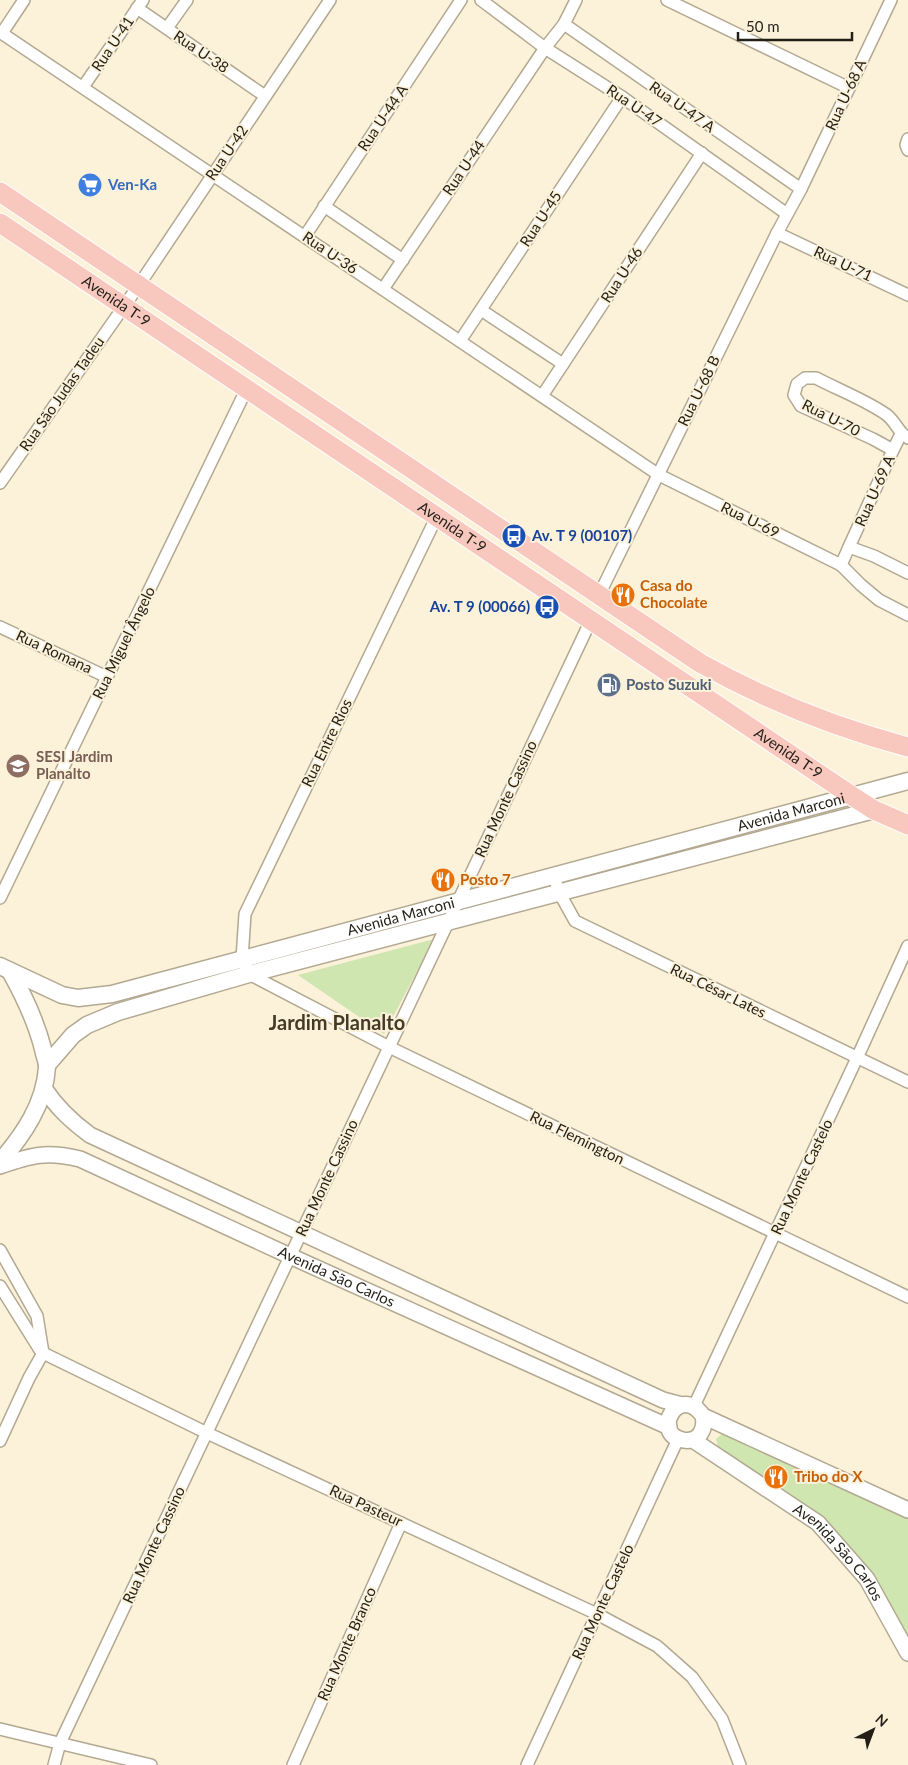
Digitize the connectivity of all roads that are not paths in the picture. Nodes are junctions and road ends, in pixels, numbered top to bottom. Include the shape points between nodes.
1 (24, 0) edge
2 (187, 0) edge
3 (461, 0) edge
4 (481, 0) edge
5 (576, 0) edge
6 (667, 0) edge
7 (891, 0) edge
8 (325, 2) edge
9 (140, 4) edge
10 (564, 24) junction
11 (167, 28) junction
12 (1, 32) edge
13 (545, 48) junction
14 (83, 87) junction
15 (849, 88) junction
16 (265, 96) junction
17 (622, 97) junction
18 (908, 139) edge
19 (908, 150) edge
20 (702, 153) junction
21 (213, 174) junction
22 (801, 189) junction
23 (0, 192) edge
24 (324, 206) junction
25 (787, 214) junction
26 (0, 223) edge
27 (777, 233) junction
28 (304, 236) junction
29 (403, 260) junction
30 (139, 285) junction
31 (383, 289) junction
32 (908, 295) edge
33 (125, 306) junction
34 (481, 310) junction
35 (460, 341) junction
36 (563, 364) junction
37 (248, 388) junction
38 (542, 396) junction
39 (905, 436) edge
40 (893, 450) junction
41 (658, 475) junction
42 (0, 483) edge
43 (437, 516) junction
44 (849, 547) junction
45 (841, 565) junction
46 (908, 573) edge
47 (600, 595) junction
48 (908, 615) edge
49 (591, 620) junction
50 (0, 627) edge
51 (107, 677) junction
52 (908, 747) edge
53 (908, 780) edge
54 (852, 796) junction
55 (874, 810) junction
56 (908, 825) edge
57 (553, 875) junction
58 (560, 894) junction
59 (0, 898) edge
60 (458, 900) junction
61 (448, 922) junction
62 (908, 946) edge
63 (242, 958) junction
64 (5, 969) edge
65 (249, 974) junction
66 (112, 994) junction
67 (118, 1012) junction
68 (389, 1047) junction
69 (858, 1058) junction
70 (47, 1065) junction
71 (908, 1082) edge
72 (44, 1088) junction
73 (90, 1135) junction
74 (80, 1159) junction
75 (0, 1162) edge
76 (0, 1166) edge
77 (301, 1232) junction
78 (775, 1233) junction
79 (0, 1250) edge
80 (290, 1256) junction
81 (0, 1286) edge
82 (908, 1296) edge
83 (43, 1353) junction
84 (693, 1409) junction
85 (668, 1427) junction
86 (207, 1433) junction
87 (686, 1440) junction
88 (0, 1441) edge
89 (908, 1510) edge
90 (401, 1522) junction
91 (597, 1614) junction
92 (908, 1652) edge
93 (0, 1729) edge
94 (60, 1743) junction
95 (54, 1765) edge
96 (151, 1765) edge
97 (293, 1765) edge
98 (527, 1765) edge
99 (740, 1765) edge

1 - 12 street
2 - 11 street
3 - 24 street, Rua U-44 A
4 - 13 street, Rua U-47
5 - 10 street, Rua U-44
6 - 15 street
7 - 15 street, Rua U-68 A
8 - 16 street, Rua U-42
9 - 11 street, Rua U-38
9 - 14 street, Rua U-41
10 - 13 street, Rua U-44
10 - 22 street, Rua U-47 A
11 - 16 street, Rua U-38
12 - 14 street, Rua U-36
13 - 17 street, Rua U-47
13 - 29 street, Rua U-44
14 - 21 street, Rua U-36
15 - 22 street, Rua U-68 A
16 - 21 street, Rua U-42
17 - 20 street, Rua U-47
17 - 34 street, Rua U-45
18 - 19 street
20 - 25 street, Rua U-47
20 - 36 street, Rua U-46
21 - 28 street, Rua U-36
21 - 30 street, Rua U-42
22 - 25 street, Rua U-68 B
23 - 30 main road, Avenida T-9
24 - 28 street, Rua U-44 A
24 - 29 street
25 - 27 street, Rua U-68 B
26 - 33 main road, Avenida T-9
27 - 32 street, Rua U-71
27 - 41 street, Rua U-68 B
28 - 31 street, Rua U-36
29 - 31 street, Rua U-44
30 - 33 street, Rua U-42
30 - 47 main road, Avenida T-9
31 - 35 street, Rua U-36
33 - 37 main road, Avenida T-9
33 - 42 street, Rua São Judas Tadeu
34 - 35 street, Rua U-45
34 - 36 street
35 - 38 street, Rua U-36
36 - 38 street, Rua U-46
37 - 43 main road, Avenida T-9
37 - 51 street, Rua Miguel Ângelo
38 - 41 street, Rua U-36
39 - 40 street, Rua U-69 A
39 - 40 street, Rua U-70 via 886,413 816,378 805,378 796,384 794,395 801,406
40 - 44 street, Rua U-69 A
41 - 45 street, Rua U-69
41 - 47 street, Rua U-68 B
43 - 49 main road, Avenida T-9
43 - 63 street, Rua Entre Rios via 245,914
44 - 45 street
44 - 46 street
45 - 48 street, Rua U-69 via 880,600
47 - 52 main road, Avenida T-9 via 700,663 734,682 822,721
49 - 54 main road, Avenida T-9
49 - 60 street, Rua Monte Cassino
50 - 51 street, Rua Romana
51 - 59 street, Rua Miguel Ângelo
53 - 54 main road, Avenida Marconi
54 - 55 main road, Avenida T-9
54 - 57 main road, Avenida Marconi
55 - 56 main road, Avenida T-9
55 - 58 main road, Avenida Marconi
57 - 58 street, Rua César Lates
57 - 60 main road, Avenida Marconi
58 - 61 main road, Avenida Marconi
58 - 69 street, Rua César Lates via 575,921
60 - 61 street, Rua Monte Cassino
60 - 63 main road, Avenida Marconi
61 - 65 main road, Avenida Marconi
61 - 68 street, Rua Monte Cassino
62 - 69 street, Rua Monte Castelo
63 - 65 street, Rua Entre Rios
63 - 66 main road, Avenida Marconi
64 - 66 main road, Avenida Marconi via 62,995 78,998
64 - 70 main road via 22,994 38,1029
65 - 67 main road, Avenida Marconi
65 - 68 street, Rua Flemington
66 - 67 main road
67 - 70 main road, Avenida Marconi via 87,1025 73,1035
68 - 77 street, Rua Monte Cassino
68 - 78 street, Rua Flemington
69 - 71 street, Rua César Lates
69 - 78 street, Rua Monte Castelo
70 - 72 main road
72 - 73 street, Avenida São Carlos via 68,1119
72 - 75 main road via 33,1116
73 - 74 street
73 - 77 street, Avenida São Carlos
74 - 76 street, Avenida São Carlos via 44,1154
74 - 80 street, Avenida São Carlos
77 - 80 street, Rua Monte Cassino
77 - 84 street, Avenida São Carlos via 663,1400
78 - 82 street, Rua Flemington
78 - 84 street, Rua Monte Castelo
79 - 83 street via 37,1316
80 - 85 street, Avenida São Carlos
80 - 86 street, Rua Monte Cassino
81 - 83 street
83 - 86 street, Rua Pasteur
83 - 88 street via 28,1378
84 - 85 street via 674,1409 668,1418
84 - 87 street via 703,1430
84 - 89 street, Avenida São Carlos
85 - 87 street via 672,1434
86 - 90 street, Rua Pasteur
86 - 94 street, Rua Monte Cassino
87 - 91 street, Rua Monte Castelo
87 - 92 street, Avenida São Carlos via 818,1523 867,1579
90 - 91 street, Rua Pasteur
90 - 97 street, Rua Monte Branco
91 - 98 street, Rua Monte Castelo
91 - 99 street, Rua Pasteur via 657,1646 692,1677 722,1719
93 - 94 street
94 - 95 street, Rua Monte Cassino
94 - 96 street

